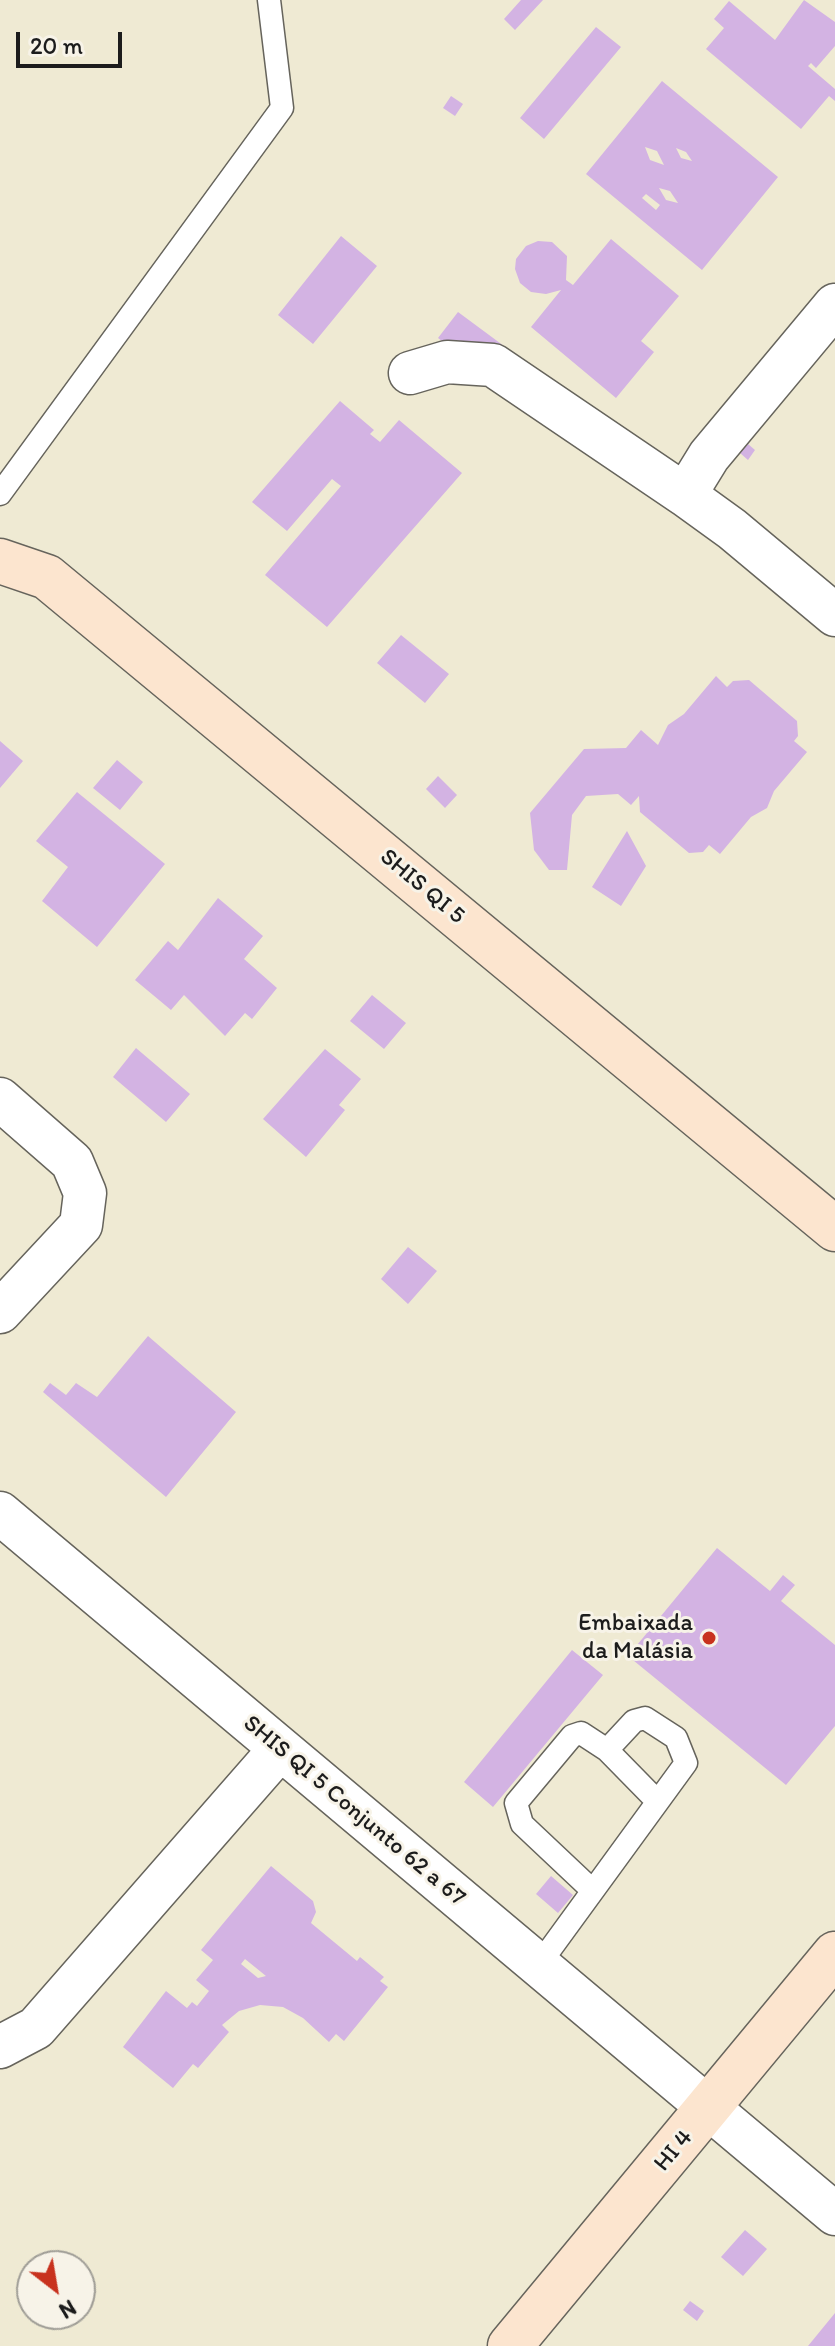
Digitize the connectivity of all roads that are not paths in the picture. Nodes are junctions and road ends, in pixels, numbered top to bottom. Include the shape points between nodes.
1 (269, 0) edge
2 (835, 305) edge
3 (410, 373) dead end
4 (0, 494) edge
5 (685, 495) junction
6 (0, 561) edge
7 (835, 615) edge
8 (0, 1099) edge
9 (835, 1229) edge
10 (0, 1312) edge
11 (0, 1513) edge
12 (280, 1749) junction
13 (607, 1750) junction
14 (657, 1801) junction
15 (592, 1890) junction
16 (835, 1954) edge
17 (538, 1966) junction
18 (0, 2047) edge
19 (709, 2110) junction
20 (835, 2214) edge
21 (510, 2346) edge

1 - 4 lane via 282,108
2 - 5 street via 709,456
3 - 5 street via 447,362 493,365
5 - 7 street
6 - 9 street, SHIS QI 5 via 47,577
8 - 10 street via 72,1162 85,1193 81,1225
11 - 12 street, SHIS QI 5 Conjunto 62 a 67
12 - 17 street, SHIS QI 5 Conjunto 62 a 67
12 - 18 street via 36,2028
13 - 14 lane
13 - 14 lane via 634,1721 645,1718 676,1738 686,1763
13 - 15 lane via 581,1733 572,1736 516,1803 522,1824
14 - 15 lane
15 - 17 lane
16 - 19 street, HI 4
17 - 19 street, SHIS QI 5 Conjunto 62 a 67
19 - 20 street, SHIS QI 5 Conjunto 62 a 67
19 - 21 street, HI 4

